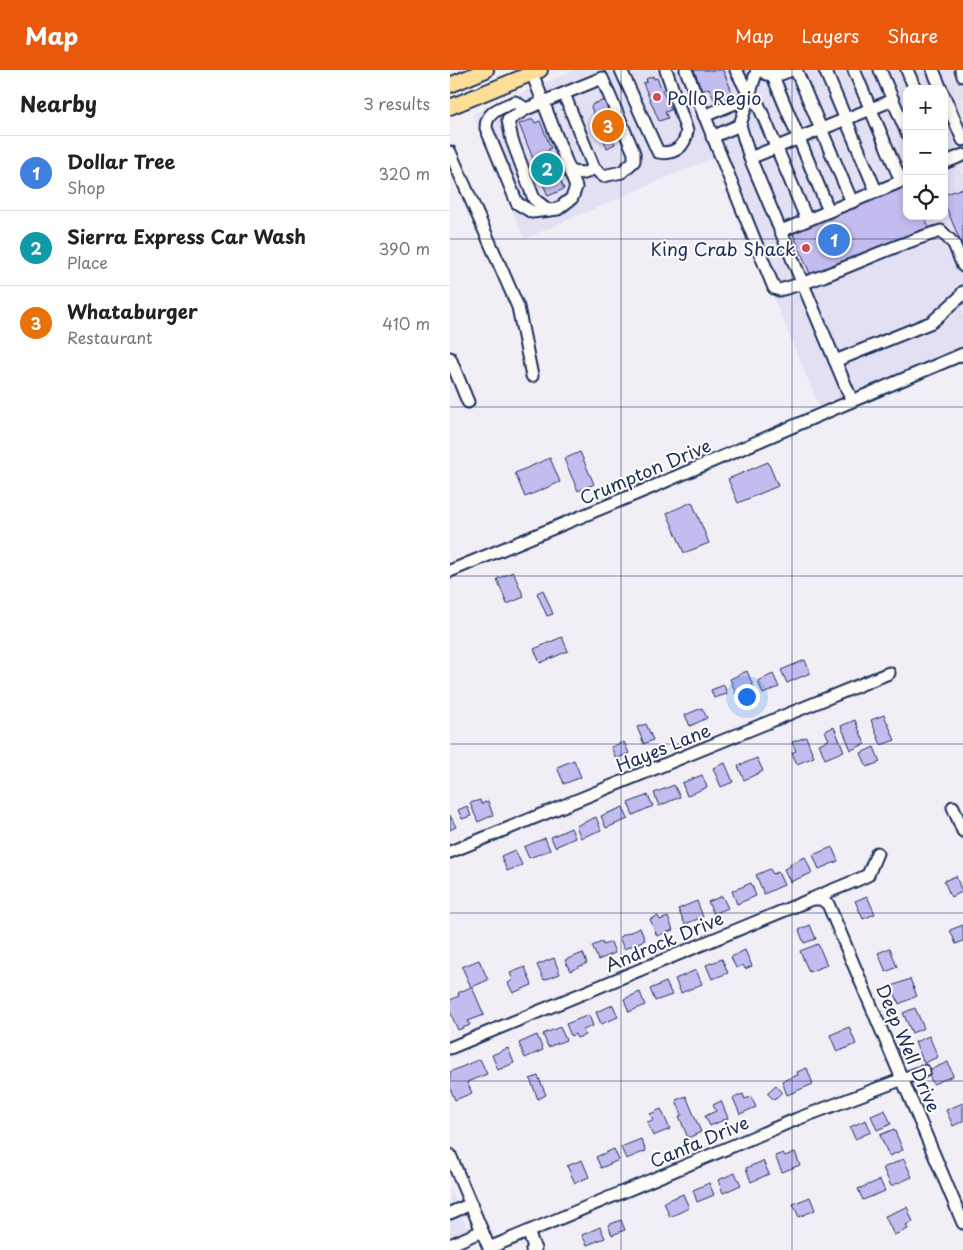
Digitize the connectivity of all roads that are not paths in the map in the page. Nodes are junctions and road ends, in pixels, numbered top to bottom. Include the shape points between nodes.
1 (486, 70) edge
2 (621, 70) edge
3 (666, 70) edge
4 (686, 70) edge
5 (736, 70) edge
6 (792, 70) edge
7 (796, 70) edge
8 (825, 70) edge
9 (854, 70) edge
10 (880, 70) edge
11 (907, 70) edge
12 (933, 70) edge
13 (961, 70) edge
14 (534, 71) edge
15 (757, 72) edge
16 (772, 74) junction
17 (963, 76) edge
18 (457, 78) edge
19 (602, 78) junction
20 (913, 85) edge
21 (939, 85) edge
22 (564, 94) junction
23 (750, 97) junction
24 (892, 100) junction
25 (543, 102) junction
26 (948, 105) edge
27 (450, 107) edge
28 (526, 109) junction
29 (870, 109) junction
30 (704, 116) junction
31 (846, 119) junction
32 (740, 125) junction
33 (820, 129) junction
34 (906, 130) edge
35 (712, 137) junction
36 (799, 138) junction
37 (963, 140) edge
38 (777, 148) junction
39 (450, 152) edge
40 (963, 155) edge
41 (750, 158) junction
42 (948, 160) edge
43 (594, 168) junction
44 (570, 172) junction
45 (903, 178) edge
46 (903, 180) edge
47 (876, 191) junction
48 (852, 202) junction
49 (548, 210) junction
50 (829, 211) junction
51 (807, 220) junction
52 (781, 232) junction
53 (963, 266) edge
54 (802, 285) junction
55 (963, 292) edge
56 (963, 354) edge
57 (450, 358) edge
58 (835, 361) junction
59 (532, 376) dead end
60 (852, 401) junction
61 (468, 402) dead end
62 (450, 571) edge
63 (889, 673) dead end
64 (953, 807) dead end
65 (963, 830) edge
66 (450, 852) edge
67 (877, 853) dead end
68 (812, 899) junction
69 (450, 1048) edge
70 (924, 1071) dead end
71 (903, 1078) junction
72 (450, 1155) edge
73 (471, 1204) junction
74 (450, 1213) edge
75 (963, 1222) edge
76 (482, 1231) junction
77 (528, 1232) junction
78 (450, 1245) edge
79 (489, 1249) edge
80 (532, 1250) edge

1 - 18 main road
2 - 3 street via 658,152 667,154 681,148 688,131
2 - 19 street
4 - 30 street
5 - 23 street
6 - 16 street
7 - 33 street
8 - 31 street
9 - 29 street
10 - 24 street
11 - 20 street
12 - 21 street
13 - 17 street
14 - 25 street
14 - 27 main road
15 - 16 street
15 - 23 street
16 - 36 street
19 - 22 street
19 - 43 street via 634,153 634,161 622,172 602,176
22 - 25 street
22 - 43 street
23 - 30 street
23 - 32 street
23 - 38 street via 759,106
24 - 29 street
24 - 34 street
25 - 28 street
25 - 44 street
26 - 37 street
28 - 49 street via 508,120 512,140 534,199
28 - 49 street via 515,102 491,112 486,128 517,203 532,212
29 - 31 street
29 - 45 street
30 - 35 street
31 - 33 street
31 - 47 street
32 - 35 street
32 - 41 street
33 - 36 street
33 - 48 street
35 - 54 street via 774,288 779,290
36 - 38 street
36 - 50 street
38 - 41 street
38 - 51 street
39 - 59 street via 518,307
40 - 42 street
41 - 52 street
43 - 44 street via 585,173
44 - 49 street via 576,187 571,198 558,209
46 - 47 street
47 - 48 street
48 - 50 street
50 - 51 street
51 - 52 street
52 - 54 street
53 - 54 street via 954,244 941,231
54 - 58 street
55 - 58 street via 932,322
56 - 60 street, Crumpton Drive
57 - 61 street
58 - 60 street
60 - 62 street, Crumpton Drive
63 - 66 street, Hayes Lane
64 - 65 street
67 - 68 street, Androck Drive via 868,875
68 - 69 street, Androck Drive
68 - 71 street, Deep Well Drive via 821,899 828,904
70 - 71 street, Canfa Drive
71 - 75 street, Deep Well Drive
71 - 77 street, Canfa Drive
72 - 73 street
73 - 74 street
73 - 76 street
76 - 78 street
76 - 79 street
77 - 79 street, Canfa Drive
77 - 80 street

